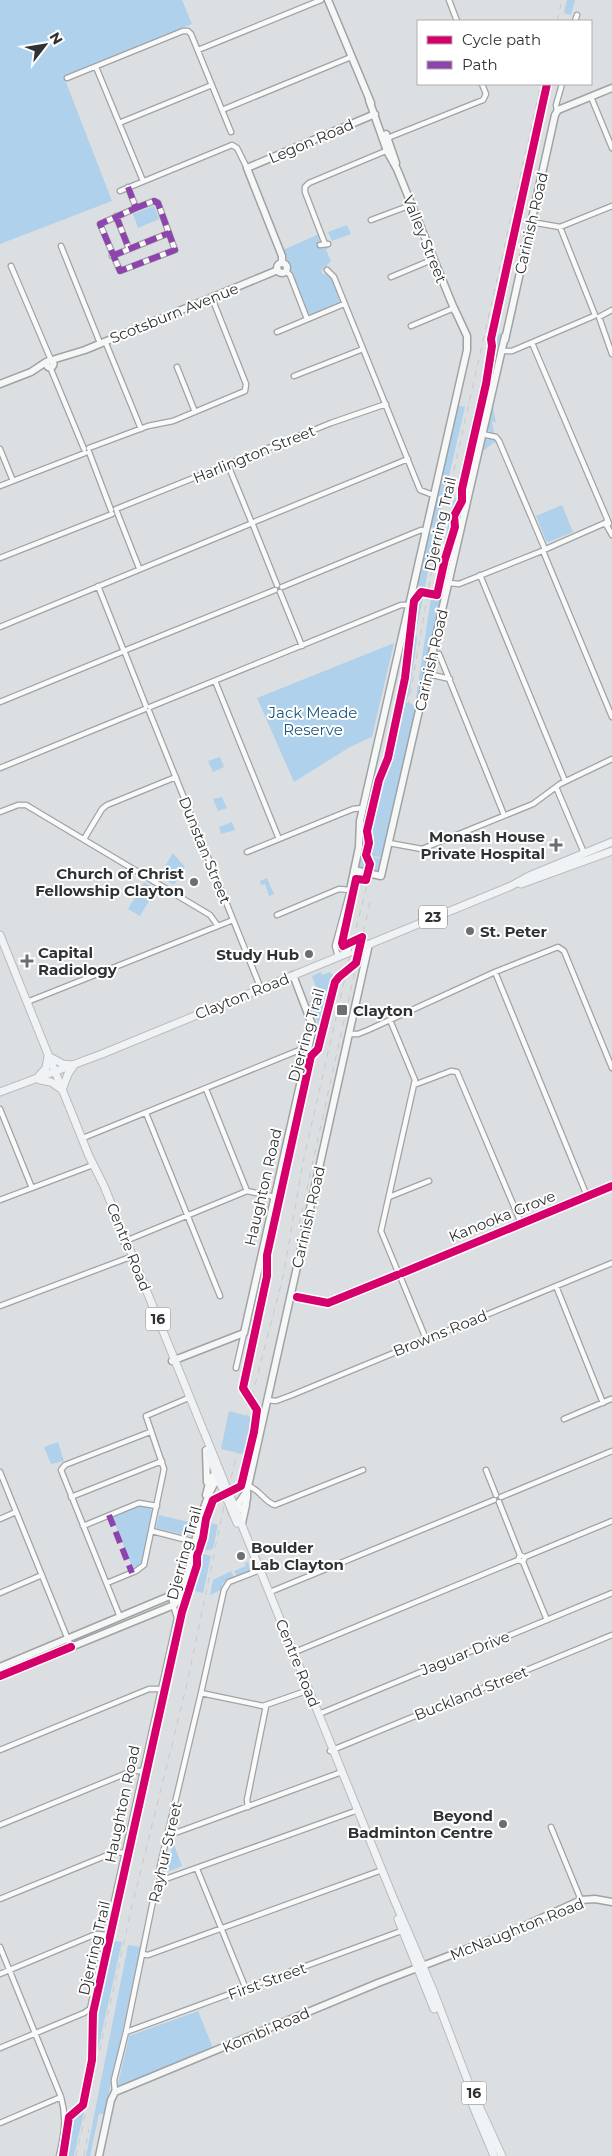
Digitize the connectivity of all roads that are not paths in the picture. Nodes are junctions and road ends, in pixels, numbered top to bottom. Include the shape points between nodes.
1 (321, 0) edge
2 (328, 0) edge
3 (449, 0) edge
4 (577, 15) dead end
5 (457, 20) edge
6 (575, 20) edge
7 (198, 50) junction
8 (351, 57) junction
9 (96, 67) junction
10 (67, 78) dead end
11 (212, 85) junction
12 (482, 85) edge
13 (562, 85) edge
14 (612, 88) edge
15 (591, 97) junction
16 (222, 110) junction
17 (560, 110) junction
18 (374, 115) junction
19 (118, 123) junction
20 (231, 132) dead end
21 (385, 139) junction
22 (612, 148) edge
23 (389, 150) junction
24 (246, 168) junction
25 (143, 182) junction
26 (128, 187) junction
27 (120, 191) dead end
28 (411, 205) junction
29 (612, 206) edge
30 (136, 208) junction
31 (116, 216) junction
32 (371, 220) dead end
33 (531, 222) junction
34 (560, 227) junction
35 (169, 233) junction
36 (324, 244) dead end
37 (61, 246) dead end
38 (129, 249) junction
39 (112, 256) junction
40 (434, 259) junction
41 (282, 263) junction
42 (11, 266) dead end
43 (326, 269) dead end
44 (278, 270) junction
45 (286, 271) junction
46 (391, 277) dead end
47 (212, 298) junction
48 (344, 304) junction
49 (454, 308) junction
50 (612, 310) edge
51 (597, 316) junction
52 (307, 319) junction
53 (412, 326) dead end
54 (277, 332) dead end
55 (103, 342) junction
56 (534, 342) junction
57 (363, 349) junction
58 (502, 349) junction
59 (612, 354) edge
60 (50, 364) junction
61 (177, 367) dead end
62 (294, 376) dead end
63 (0, 384) edge
64 (386, 404) junction
65 (195, 412) junction
66 (140, 429) junction
67 (482, 434) junction
68 (0, 449) edge
69 (87, 450) junction
70 (408, 459) junction
71 (228, 465) junction
72 (13, 480) junction
73 (0, 486) edge
74 (431, 495) junction
75 (114, 511) junction
76 (252, 523) junction
77 (608, 523) edge
78 (425, 531) junction
79 (611, 534) edge
80 (544, 549) junction
81 (0, 558) edge
82 (139, 568) junction
83 (480, 575) junction
84 (449, 581) junction
85 (98, 586) junction
86 (278, 589) junction
87 (408, 605) junction
88 (0, 627) edge
89 (302, 646) junction
90 (124, 651) junction
91 (439, 654) dead end
92 (428, 674) junction
93 (450, 679) junction
94 (215, 681) junction
95 (0, 702) edge
96 (148, 708) junction
97 (612, 716) edge
98 (612, 759) edge
99 (0, 768) edge
100 (176, 777) junction
101 (565, 782) junction
102 (556, 787) junction
103 (363, 808) junction
104 (0, 812) edge
105 (504, 816) junction
106 (279, 839) junction
107 (84, 840) junction
108 (612, 842) edge
109 (389, 843) junction
110 (612, 851) edge
111 (247, 852) dead end
112 (584, 853) junction
113 (354, 870) junction
114 (510, 886) junction
115 (350, 890) junction
116 (277, 915) dead end
117 (233, 920) junction
118 (218, 926) junction
119 (340, 930) junction
120 (0, 936) edge
121 (370, 944) junction
122 (352, 952) junction
123 (338, 957) junction
124 (495, 972) junction
125 (293, 975) junction
126 (261, 988) junction
127 (27, 1002) junction
128 (390, 1020) junction
129 (349, 1034) junction
130 (308, 1049) junction
131 (48, 1056) junction
132 (75, 1065) junction
133 (612, 1068) edge
134 (55, 1072) junction
135 (37, 1079) junction
136 (414, 1085) junction
137 (206, 1089) junction
138 (62, 1090) junction
139 (0, 1092) edge
140 (0, 1109) edge
141 (146, 1113) junction
142 (83, 1138) junction
143 (94, 1167) junction
144 (429, 1181) dead end
145 (612, 1186) edge
146 (32, 1188) junction
147 (247, 1191) junction
148 (586, 1196) junction
149 (275, 1197) junction
150 (389, 1197) junction
151 (0, 1200) edge
152 (188, 1216) junction
153 (520, 1223) junction
154 (125, 1242) junction
155 (131, 1257) junction
156 (612, 1262) edge
157 (399, 1274) junction
158 (556, 1286) junction
159 (290, 1295) junction
160 (220, 1296) dead end
161 (0, 1306) edge
162 (244, 1333) junction
163 (426, 1339) junction
164 (173, 1361) junction
165 (236, 1368) dead end
166 (186, 1399) junction
167 (267, 1400) junction
168 (611, 1400) dead end
169 (603, 1403) junction
170 (564, 1419) dead end
171 (150, 1432) junction
172 (206, 1450) junction
173 (612, 1451) edge
174 (162, 1461) junction
175 (363, 1470) dead end
176 (486, 1470) dead end
177 (0, 1472) edge
178 (218, 1473) junction
179 (222, 1489) junction
180 (208, 1490) junction
181 (246, 1491) junction
182 (71, 1497) junction
183 (232, 1498) junction
184 (498, 1499) junction
185 (246, 1505) junction
186 (157, 1506) junction
187 (234, 1509) junction
188 (16, 1512) junction
189 (0, 1519) edge
190 (612, 1521) edge
191 (242, 1523) junction
192 (83, 1526) junction
193 (152, 1531) junction
194 (195, 1542) junction
195 (522, 1558) junction
196 (258, 1570) junction
197 (42, 1575) junction
198 (107, 1583) junction
199 (185, 1589) junction
200 (270, 1592) junction
201 (0, 1593) edge
202 (612, 1593) edge
203 (171, 1597) junction
204 (174, 1605) junction
205 (120, 1618) junction
206 (547, 1620) junction
207 (99, 1626) junction
208 (102, 1634) junction
209 (612, 1636) edge
210 (68, 1639) junction
211 (71, 1647) junction
212 (292, 1653) junction
213 (0, 1667) edge
214 (0, 1676) edge
215 (161, 1689) junction
216 (307, 1691) junction
217 (202, 1693) junction
218 (266, 1706) junction
219 (319, 1714) junction
220 (0, 1750) edge
221 (331, 1750) junction
222 (144, 1771) junction
223 (339, 1773) junction
224 (248, 1807) junction
225 (356, 1810) junction
226 (0, 1825) edge
227 (551, 1827) dead end
228 (169, 1832) junction
229 (125, 1853) junction
230 (197, 1869) junction
231 (380, 1870) junction
232 (160, 1881) junction
233 (0, 1899) edge
234 (581, 1900) junction
235 (612, 1902) edge
236 (221, 1929) junction
237 (405, 1930) junction
238 (107, 1935) junction
239 (0, 1947) edge
240 (142, 1954) junction
241 (421, 1968) junction
242 (10, 1970) junction
243 (0, 1974) edge
244 (246, 1989) junction
245 (126, 2032) junction
246 (36, 2034) junction
247 (0, 2048) edge
248 (115, 2092) junction
249 (61, 2097) junction
250 (0, 2123) edge
251 (58, 2156) edge
252 (99, 2156) edge
253 (494, 2156) edge
254 (502, 2156) edge

1 - 7 street
2 - 8 street, Valley Street
3 - 5 street
4 - 6 street
7 - 9 street via 192,34 183,31
7 - 11 street
8 - 16 street
8 - 18 street, Valley Street
9 - 10 street
9 - 19 street
11 - 16 street
11 - 19 street
12 - 21 street via 486,97 483,100
13 - 17 street, Carinish Road
14 - 15 street
15 - 17 street
15 - 22 street
16 - 20 street
17 - 33 street, Carinish Road
18 - 21 street, Valley Street
18 - 24 street, Legon Road
19 - 25 street
21 - 23 street, Valley Street
23 - 28 street, Valley Street
23 - 36 street via 309,182 305,187
24 - 25 street via 236,146 230,146
24 - 41 street
25 - 26 street
26 - 27 street
26 - 30 street
28 - 32 street
28 - 40 street, Valley Street
29 - 34 street
30 - 31 street
30 - 35 street via 156,202
31 - 38 street
31 - 39 street via 100,224
33 - 34 street
33 - 58 street, Carinish Road
34 - 51 street
35 - 38 street
35 - 39 street via 174,252 122,272
37 - 55 street
38 - 39 street
40 - 46 street
40 - 49 street, Valley Street
41 - 44 street
41 - 45 street via 287,266
42 - 60 street
43 - 48 street via 334,277
44 - 45 street
44 - 47 street, Scotsburn Avenue
45 - 52 street
47 - 55 street, Scotsburn Avenue
47 - 65 street via 247,388 243,393
48 - 52 street
48 - 57 street
49 - 53 street
49 - 74 street, Valley Street via 466,339
50 - 51 street
51 - 56 street
51 - 59 street
52 - 54 street
55 - 60 street, Scotsburn Avenue
55 - 66 street
56 - 58 street via 515,350
56 - 77 street
57 - 62 street
57 - 64 street
58 - 67 street, Carinish Road
60 - 63 street, Scotsburn Avenue
60 - 69 street
61 - 65 street
64 - 70 street
64 - 71 street, Harlington Street
65 - 66 street
66 - 69 street
67 - 80 street via 496,437 499,441
67 - 84 street, Carinish Road
68 - 72 street
69 - 72 street
69 - 75 street
70 - 74 street via 421,492
70 - 76 street
71 - 75 street, Harlington Street
71 - 76 street
72 - 73 street
74 - 78 street
75 - 81 street, Harlington Street
75 - 82 street
76 - 82 street
76 - 86 street
77 - 79 street
77 - 80 street
78 - 86 street
78 - 87 street
80 - 83 street
80 - 97 street
82 - 85 street
83 - 84 street via 464,582
83 - 101 street
84 - 92 street, Carinish Road
85 - 88 street
85 - 90 street, Dunstan Street
86 - 89 street
86 - 90 street
87 - 89 street via 401,605
87 - 103 street
89 - 94 street
90 - 95 street
90 - 96 street, Dunstan Street
91 - 93 street
92 - 93 street
92 - 109 street, Carinish Road
93 - 105 street
94 - 96 street
94 - 106 street
96 - 99 street
96 - 100 street, Dunstan Street
98 - 101 street
100 - 107 street via 107,805
100 - 117 street, Dunstan Street
101 - 102 street
102 - 105 street via 533,804
102 - 112 street
103 - 106 street via 353,809
103 - 113 street
104 - 107 street via 26,805
105 - 109 street via 422,850
106 - 111 street
107 - 118 street via 210,915
108 - 112 main road, Clayton Road / 23
109 - 113 street, Carinish Road via 381,876
110 - 114 main road, Clayton Road / 23
112 - 114 main road, Clayton Road / 23
113 - 115 street
114 - 121 main road, Clayton Road / 23
115 - 116 street via 339,889
115 - 119 street
117 - 118 street
117 - 126 street, Dunstan Street
118 - 127 street
119 - 122 street via 341,947
119 - 123 street via 335,946
120 - 127 main road, Centre Road / 16
121 - 122 main road, Clayton Road / 23
121 - 129 street, Carinish Road
122 - 123 main road, Clayton Road / 23
123 - 125 main road, Clayton Road / 23
124 - 128 street
124 - 133 street via 558,946 563,948
124 - 148 street
125 - 126 main road, Clayton Road / 23
125 - 130 street, Haughton Road via 312,1022
126 - 132 main road, Clayton Road / 23
127 - 131 main road, Centre Road / 16
128 - 129 street via 358,1034
128 - 136 street via 415,1080
129 - 159 street, Carinish Road
130 - 137 street
130 - 149 street, Haughton Road
131 - 132 main road via 63,1064
131 - 134 main road, Centre Road / 16
131 - 135 main road via 46,1068
132 - 134 main road, Clayton Road / 23
132 - 138 main road
134 - 135 main road, Clayton Road / 23
134 - 138 main road, Centre Road / 16
135 - 138 main road via 51,1082
135 - 139 main road, Clayton Road / 23
136 - 150 street
136 - 153 street via 451,1071 457,1072
137 - 141 street
137 - 147 street
138 - 142 main road, Centre Road / 16
140 - 146 street
141 - 142 street
141 - 152 street
142 - 143 main road, Centre Road / 16
143 - 146 street
143 - 154 main road, Centre Road / 16
144 - 150 street
145 - 148 street, Kanooka Grove
146 - 151 street
147 - 149 street
147 - 152 street
148 - 153 street, Kanooka Grove
149 - 162 street, Haughton Road
150 - 157 street via 381,1230
152 - 154 street
152 - 160 street
153 - 157 street, Kanooka Grove
154 - 155 main road, Centre Road / 16
155 - 161 street
155 - 164 main road, Centre Road / 16
156 - 158 street, Browns Road
157 - 159 street, Kanooka Grove via 328,1303
157 - 163 street
158 - 163 street, Browns Road
158 - 169 street
159 - 167 street, Carinish Road
162 - 164 street
162 - 165 street, Haughton Road
163 - 167 street, Browns Road via 287,1397
164 - 166 main road, Centre Road / 16
164 - 178 main road, Centre Road / 16
166 - 171 street via 148,1414 145,1419
166 - 172 main road, Centre Road / 16
167 - 181 street, Carinish Road
168 - 169 street
169 - 170 street
171 - 174 street
171 - 182 street via 63,1467 61,1473
172 - 178 main road, Centre Road / 16
172 - 180 street
173 - 184 street
174 - 182 street
174 - 186 street via 164,1469
175 - 181 street via 275,1505 257,1489
176 - 184 street
177 - 188 street
178 - 179 main road, Centre Road / 16
178 - 180 street
178 - 183 main road, Centre Road / 16
179 - 180 street
179 - 187 main road, Centre Road / 16
180 - 194 street
181 - 183 street
181 - 185 street, Carinish Road
181 - 187 street, Carinish Road
182 - 192 street
183 - 187 main road, Centre Road / 16
184 - 195 street
184 - 200 street
185 - 187 street
185 - 191 street, Carinish Road
186 - 192 street via 139,1503
186 - 193 street
187 - 191 main road, Centre Road / 16
187 - 196 main road, Centre Road / 16
188 - 189 street
188 - 197 street
190 - 195 street
191 - 196 main road, Centre Road / 16
192 - 198 street
193 - 194 street
193 - 198 street via 144,1565
194 - 199 street
195 - 206 street
195 - 212 street
196 - 200 main road, Centre Road / 16
196 - 212 main road, Centre Road / 16
196 - 217 street, Rayhur Street via 225,1586
197 - 201 street
197 - 210 street
198 - 205 street
199 - 203 street
199 - 204 street
200 - 212 main road, Centre Road / 16
202 - 206 street, Jaguar Drive
203 - 204 street, Haughton Road
203 - 205 street
204 - 208 street
204 - 215 street, Haughton Road via 177,1618
205 - 207 street
206 - 219 street, Jaguar Drive
207 - 208 street
207 - 210 street
208 - 211 street
209 - 221 street, Buckland Street
210 - 211 street
210 - 213 street
211 - 214 street
212 - 216 main road, Centre Road / 16
215 - 220 street via 150,1689
215 - 222 street, Haughton Road
216 - 218 street
216 - 219 main road, Centre Road / 16
216 - 221 main road, Centre Road / 16
217 - 218 street
217 - 228 street, Rayhur Street
218 - 224 street
219 - 221 main road, Centre Road / 16
221 - 223 main road, Centre Road / 16
221 - 225 main road, Centre Road / 16
222 - 226 street via 132,1771
222 - 229 street, Haughton Road
223 - 224 street
223 - 225 main road, Centre Road / 16
224 - 228 street via 178,1832
225 - 230 street
225 - 231 main road, Centre Road / 16
227 - 234 street
228 - 232 street, Rayhur Street via 160,1866
229 - 233 street via 115,1852
229 - 238 street, Haughton Road
230 - 232 street
230 - 236 street
231 - 236 street
231 - 237 main road, Centre Road / 16
232 - 240 street, Rayhur Street
234 - 235 street, McNaughton Road
234 - 241 street, McNaughton Road via 546,1918
236 - 240 street via 148,1955
236 - 244 street
237 - 241 main road, Centre Road / 16
237 - 244 street, First Street
238 - 242 street via 96,1934
238 - 246 street, Haughton Road via 90,2009
239 - 242 street
240 - 245 street, Rayhur Street
241 - 248 street, Kombi Road
241 - 253 main road, Centre Road / 16
241 - 254 main road, Centre Road / 16
242 - 243 street
242 - 246 street
244 - 245 street, First Street
245 - 248 street, Rayhur Street via 114,2080
246 - 247 street
246 - 249 street
248 - 252 street, Rayhur Street
249 - 250 street
249 - 251 street via 65,2127

